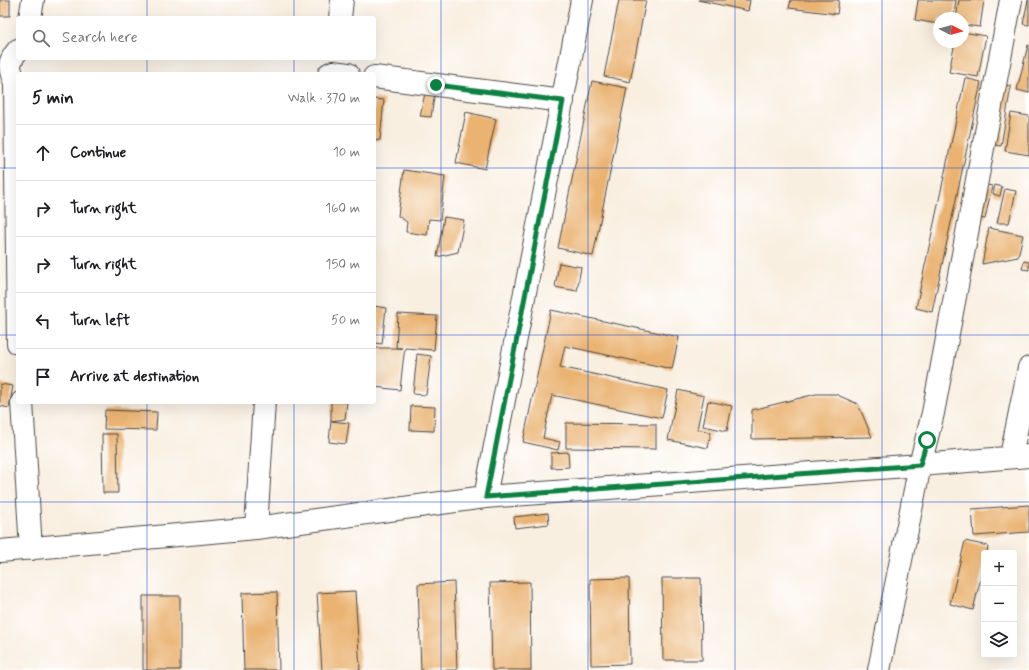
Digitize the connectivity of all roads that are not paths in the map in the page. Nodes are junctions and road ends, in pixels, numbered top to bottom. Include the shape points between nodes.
1 (33, 0) edge
2 (342, 0) edge
3 (582, 0) edge
4 (1011, 0) edge
5 (30, 16) edge
6 (340, 16) edge
7 (16, 52) edge
8 (376, 77) edge
9 (11, 85) edge
10 (563, 101) junction
11 (16, 265) edge
12 (1029, 368) edge
13 (22, 404) edge
14 (264, 404) edge
15 (1020, 456) edge
16 (920, 465) junction
17 (486, 497) junction
18 (256, 528) junction
19 (31, 549) junction
20 (0, 551) edge
21 (879, 670) edge

1 - 5 street
2 - 6 street
3 - 10 street
4 - 16 street via 934,406
7 - 9 street via 9,64
8 - 10 street
9 - 11 street
10 - 17 street
12 - 15 street
13 - 19 street
14 - 18 street
15 - 16 street
16 - 17 street
16 - 21 street
17 - 18 street
18 - 19 street
19 - 20 street

